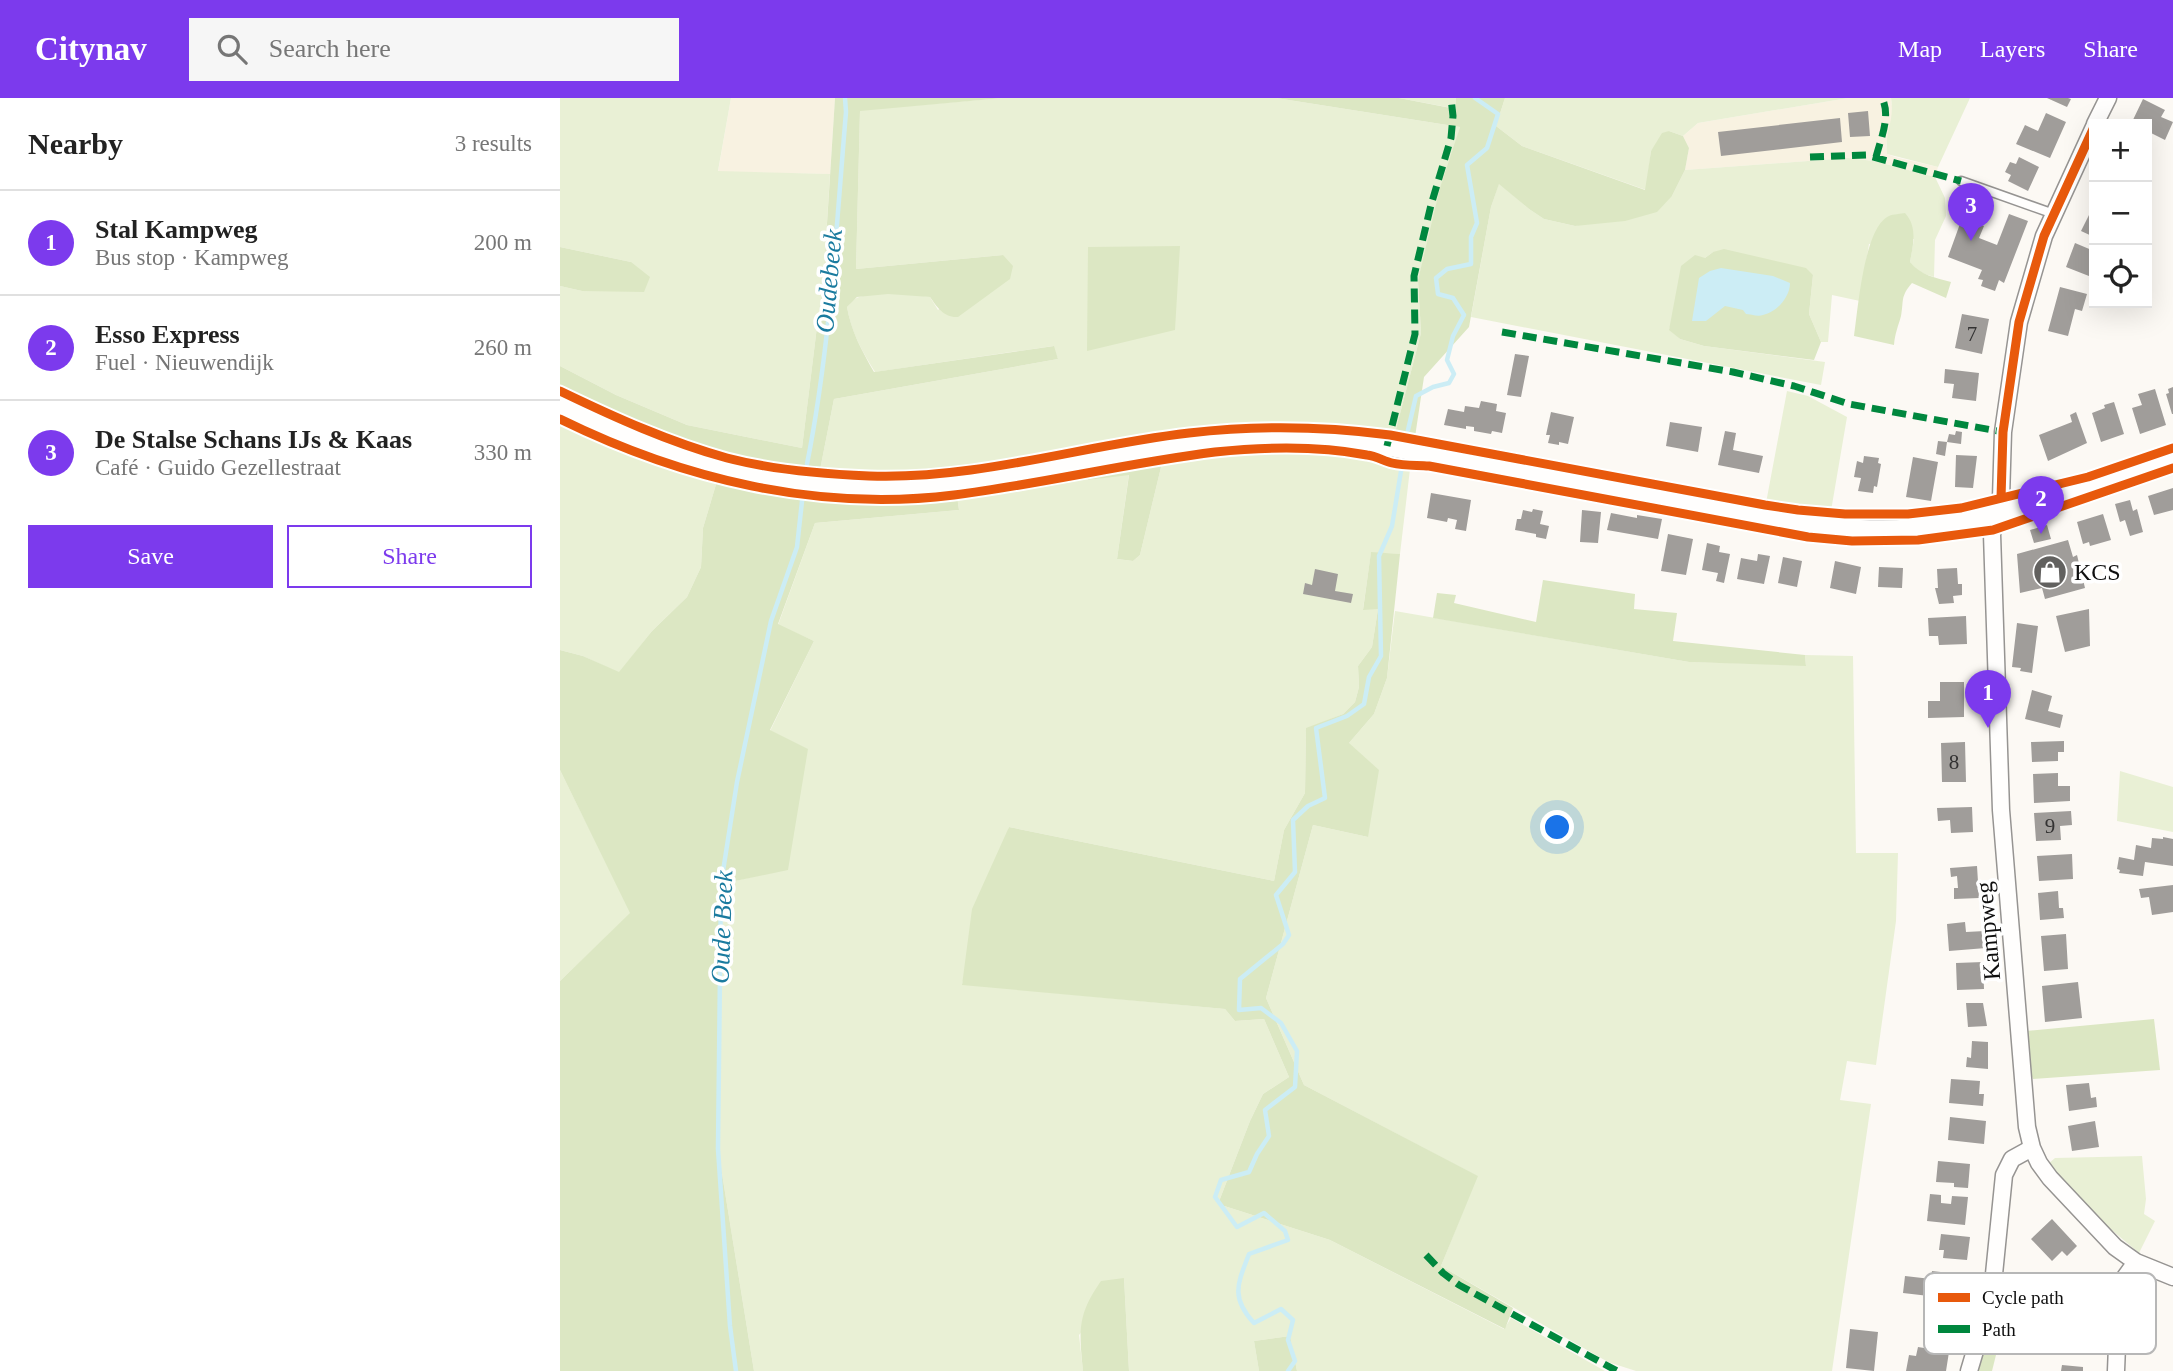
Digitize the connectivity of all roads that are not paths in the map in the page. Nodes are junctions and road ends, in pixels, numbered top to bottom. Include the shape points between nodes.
1 (2108, 98) edge
2 (2098, 119) edge
3 (2089, 138) edge
4 (1961, 181) dead end
5 (2054, 214) junction
6 (560, 404) edge
7 (2173, 459) edge
8 (1997, 514) junction
9 (2032, 1148) junction
10 (2136, 1262) junction
11 (1994, 1273) edge
12 (2128, 1273) edge
13 (2173, 1277) edge
14 (1974, 1354) edge
15 (1969, 1371) edge

1 - 2 street, Kampweg
3 - 5 street, Kampweg
4 - 5 lane
5 - 8 street, Kampweg via 2019,321
6 - 8 street via 678,455 808,483 878,487 946,483 1213,440 1295,437 1387,446 1829,527 1907,529
7 - 8 street
8 - 9 street, Kampweg via 1992,534 2001,810 2022,1081
9 - 10 street, Kampweg via 2050,1178 2115,1247
9 - 11 street via 2012,1159 2004,1175
10 - 12 street
10 - 13 street, Kampweg
14 - 15 street

